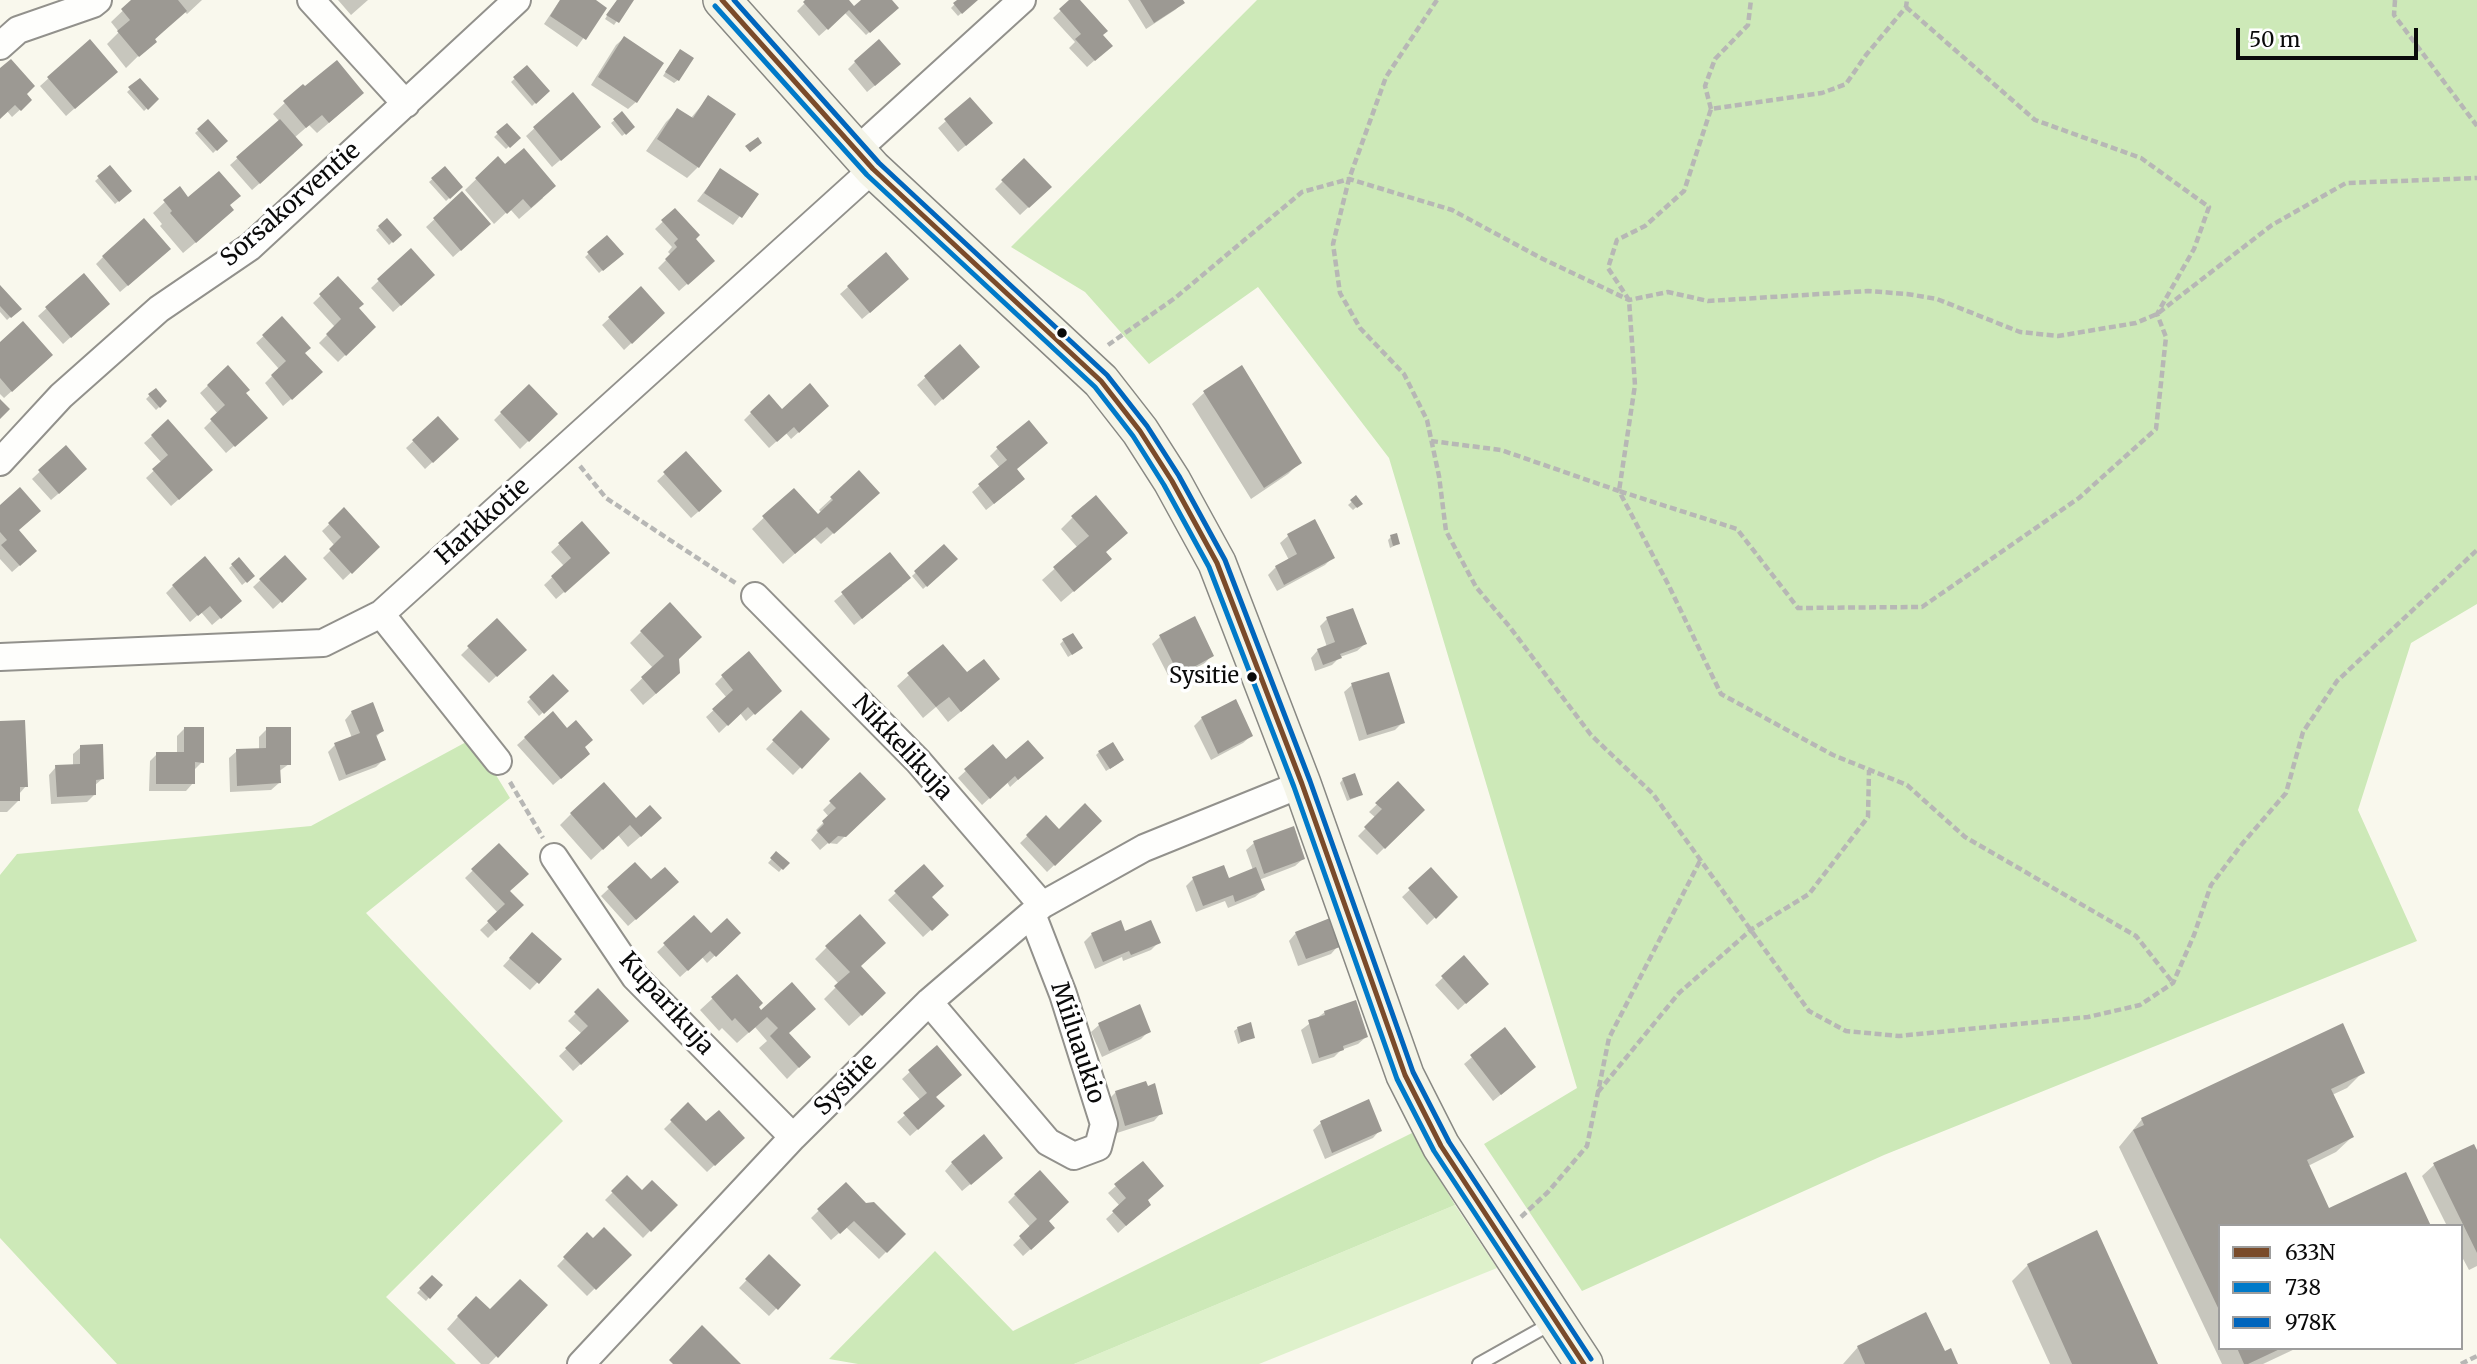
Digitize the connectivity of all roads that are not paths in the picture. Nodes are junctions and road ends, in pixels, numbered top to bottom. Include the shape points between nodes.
1 (98, 0) edge
2 (311, 0) edge
3 (517, 0) edge
4 (722, 0) edge
5 (1022, 0) edge
6 (0, 46) edge
7 (406, 104) junction
8 (864, 160) junction
9 (0, 462) edge
10 (755, 596) road end
11 (382, 614) junction
12 (0, 657) edge
13 (499, 761) road end
14 (1302, 784) junction
15 (554, 857) road end
16 (1037, 910) junction
17 (929, 1002) junction
18 (793, 1137) junction
19 (1556, 1321) junction
20 (580, 1364) edge
21 (1479, 1364) edge
22 (1584, 1364) edge

1 - 6 street via 18,30
2 - 7 street
3 - 7 street, Sorsakorventie
4 - 8 street
5 - 8 street, Harkkotie
7 - 9 street, Sorsakorventie via 250,247 159,309 61,396
8 - 11 street, Harkkotie via 565,448
8 - 14 street via 1101,381 1140,431 1217,563
10 - 16 street, Nikkelikuja via 918,761
11 - 12 street, Harkkotie via 323,643
11 - 13 street
14 - 16 street, Sysitie via 1144,849
14 - 19 street via 1405,1075 1441,1146
15 - 18 street, Kuparikuja via 635,977
16 - 17 street, Sysitie
16 - 17 street, Miiluaukio via 1104,1124 1098,1147 1074,1156 1048,1142
17 - 18 street, Sysitie
18 - 20 street, Sysitie
19 - 21 lane
19 - 22 street

